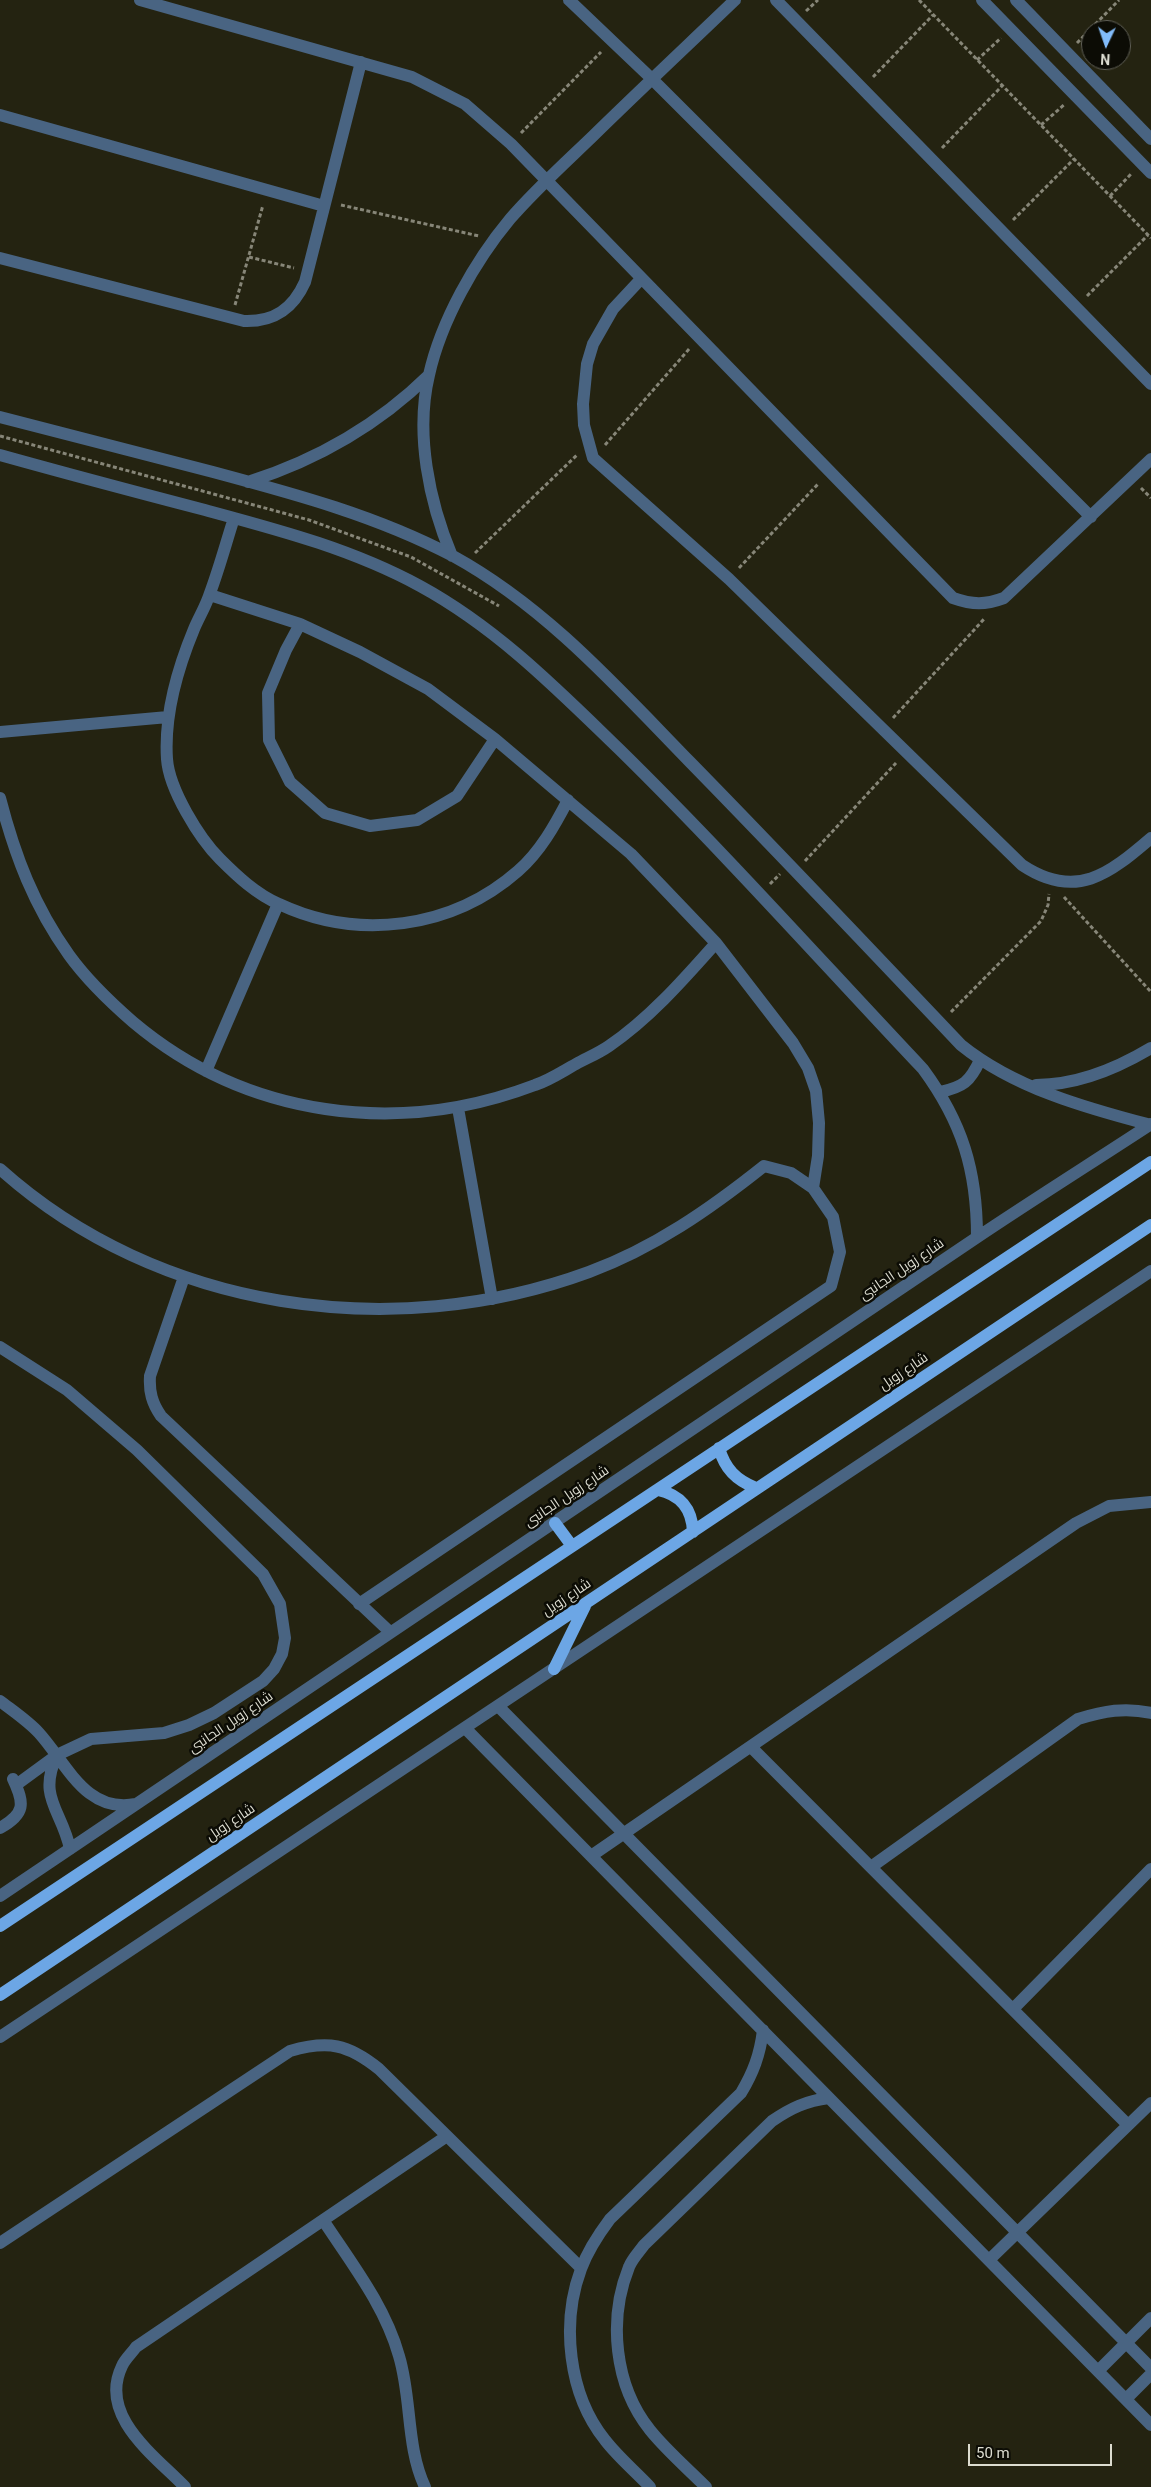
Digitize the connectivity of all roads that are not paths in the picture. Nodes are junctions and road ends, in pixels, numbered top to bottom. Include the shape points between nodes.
1 (140, 0) edge
2 (569, 0) edge
3 (735, 0) edge
4 (776, 0) edge
5 (982, 0) edge
6 (1016, 0) edge
7 (361, 62) junction
8 (652, 79) junction
9 (0, 115) edge
10 (1151, 139) edge
11 (1147, 168) edge
12 (546, 182) junction
13 (325, 204) junction
14 (0, 258) edge
15 (641, 279) junction
16 (428, 375) junction
17 (1151, 384) edge
18 (0, 417) edge
19 (0, 455) edge
20 (1151, 459) edge
21 (248, 482) junction
22 (234, 518) junction
23 (1091, 518) junction
24 (452, 556) junction
25 (210, 595) junction
26 (300, 624) junction
27 (168, 717) junction
28 (0, 732) edge
29 (495, 739) junction
30 (0, 798) edge
31 (568, 800) junction
32 (1151, 838) edge
33 (278, 904) junction
34 (716, 943) junction
35 (1151, 1048) edge
36 (980, 1060) junction
37 (206, 1071) junction
38 (1026, 1085) junction
39 (940, 1092) junction
40 (458, 1108) junction
41 (1151, 1125) edge
42 (1151, 1162) edge
43 (0, 1169) edge
44 (813, 1188) junction
45 (1151, 1225) edge
46 (977, 1237) junction
47 (1151, 1271) edge
48 (184, 1277) junction
49 (492, 1299) junction
50 (0, 1347) edge
51 (719, 1448) junction
52 (756, 1488) junction
53 (658, 1490) junction
54 (1151, 1502) edge
55 (555, 1523) junction
56 (694, 1532) junction
57 (572, 1546) junction
58 (359, 1604) junction
59 (586, 1604) junction
60 (390, 1632) junction
61 (554, 1669) junction
62 (0, 1701) edge
63 (498, 1706) junction
64 (1151, 1713) edge
65 (465, 1728) junction
66 (751, 1747) junction
67 (57, 1756) junction
68 (141, 1803) junction
69 (0, 1828) edge
70 (624, 1833) junction
71 (70, 1849) junction
72 (591, 1856) junction
73 (871, 1867) junction
74 (1151, 1869) edge
75 (0, 1896) edge
76 (0, 1926) edge
77 (0, 1995) edge
78 (1013, 2009) junction
79 (762, 2030) junction
80 (0, 2037) edge
81 (829, 2098) junction
82 (1151, 2103) edge
83 (1128, 2125) junction
84 (447, 2136) junction
85 (324, 2220) junction
86 (1018, 2233) junction
87 (0, 2243) edge
88 (989, 2260) junction
89 (581, 2268) junction
90 (1151, 2318) edge
91 (1126, 2343) junction
92 (1151, 2368) edge
93 (1098, 2371) junction
94 (1151, 2374) edge
95 (1126, 2399) junction
96 (1151, 2425) edge
97 (424, 2486) edge
98 (185, 2487) edge
99 (650, 2487) edge
100 (706, 2487) edge

1 - 7 street
2 - 8 street
3 - 8 street
4 - 17 street
5 - 11 street
6 - 10 street
7 - 12 street via 412,77 465,104 511,144
7 - 13 street
8 - 12 street
8 - 23 street
9 - 13 street
12 - 15 street
12 - 16 street via 494,239 460,294
13 - 14 street via 300,292 284,311 258,322
15 - 23 street via 953,598 970,604 988,604 1004,598
15 - 32 street via 602,326 587,364 583,404 593,458 729,579 1022,865 1047,879 1062,882 1093,880 1120,865
16 - 21 street via 376,421 336,446
16 - 24 street via 424,427 428,480
18 - 21 street
19 - 22 street
20 - 23 street
21 - 24 street via 364,515
22 - 25 street
22 - 39 street via 298,535 361,558 421,586 477,622 530,663 656,785 923,1068
24 - 36 street via 552,625 608,678 940,1023
25 - 26 street
25 - 27 street via 177,672
26 - 29 street via 428,689
26 - 29 street via 268,693 269,740 290,782 325,813 370,826 417,820 457,796
27 - 28 street
27 - 33 street via 167,761 182,805 206,845 239,878
29 - 31 street
30 - 37 street via 14,850 37,905 70,956 109,1001 154,1040
31 - 33 street via 552,831 519,870 477,900 429,919 378,926 327,921
31 - 34 street via 631,854
33 - 37 street
34 - 40 street via 672,992 609,1046 537,1085
34 - 44 street via 793,1043 808,1068 816,1091 819,1123
35 - 38 street via 1095,1075 1056,1085
36 - 38 street
36 - 39 street via 972,1077 958,1088
37 - 40 street via 253,1092 303,1106 354,1113 406,1114
38 - 41 street
39 - 46 street via 965,1147 973,1177
40 - 49 street
41 - 46 street, شارع زويل الجانبى
42 - 51 main road
43 - 48 street via 24,1191 101,1240
44 - 49 street via 790,1173 764,1166 682,1226 637,1250 574,1276
44 - 58 street via 833,1217 840,1252 831,1286
45 - 52 main road, شارع زويل
46 - 55 street, شارع زويل الجانبى
47 - 61 street
48 - 49 street via 259,1298 336,1309 415,1309
48 - 58 street via 150,1376 149,1391 153,1404 161,1416
50 - 67 street via 67,1390 137,1450 263,1574 273,1588 284,1620 282,1654 274,1669 263,1681 214,1713 164,1733 91,1739
51 - 52 main road via 728,1470
51 - 53 main road
52 - 56 main road, شارع زويل
53 - 56 main road via 672,1494 684,1504 690,1512
53 - 57 main road
54 - 66 street via 1109,1506 1076,1523
55 - 57 main road
55 - 60 street, شارع زويل الجانبى
56 - 59 main road, شارع زويل
57 - 76 main road
58 - 60 street
59 - 61 main road
59 - 77 main road, شارع زويل
60 - 68 street, شارع زويل الجانبى
61 - 63 street
62 - 67 street via 38,1732
63 - 65 street
63 - 70 street
64 - 73 street via 1135,1709 1106,1710 1078,1719
65 - 72 street
65 - 80 street
66 - 70 street
66 - 73 street
67 - 68 street via 93,1798 108,1805
67 - 69 street via 15,1782 21,1795 20,1811
67 - 71 street via 48,1780 49,1791
68 - 71 street, شارع زويل الجانبى
70 - 72 street
70 - 86 street
71 - 75 street, شارع زويل الجانبى
72 - 79 street
73 - 78 street
74 - 78 street
78 - 83 street
79 - 81 street
79 - 89 street via 760,2053 741,2094 610,2220 594,2241
81 - 88 street
81 - 100 street via 808,2101 772,2121 644,2245 629,2264 616,2322 619,2360 630,2396 650,2429
82 - 83 street
83 - 86 street
84 - 85 street
84 - 87 street via 360,2054 338,2045 313,2044 290,2051
84 - 89 street
85 - 97 street via 384,2312 400,2357 415,2454
85 - 98 street via 136,2347 122,2365 116,2387 118,2409 128,2430
86 - 88 street
86 - 91 street
88 - 93 street
89 - 99 street via 570,2328 573,2367 584,2405 604,2439
90 - 91 street
91 - 92 street
91 - 93 street
93 - 95 street
94 - 95 street
95 - 96 street

